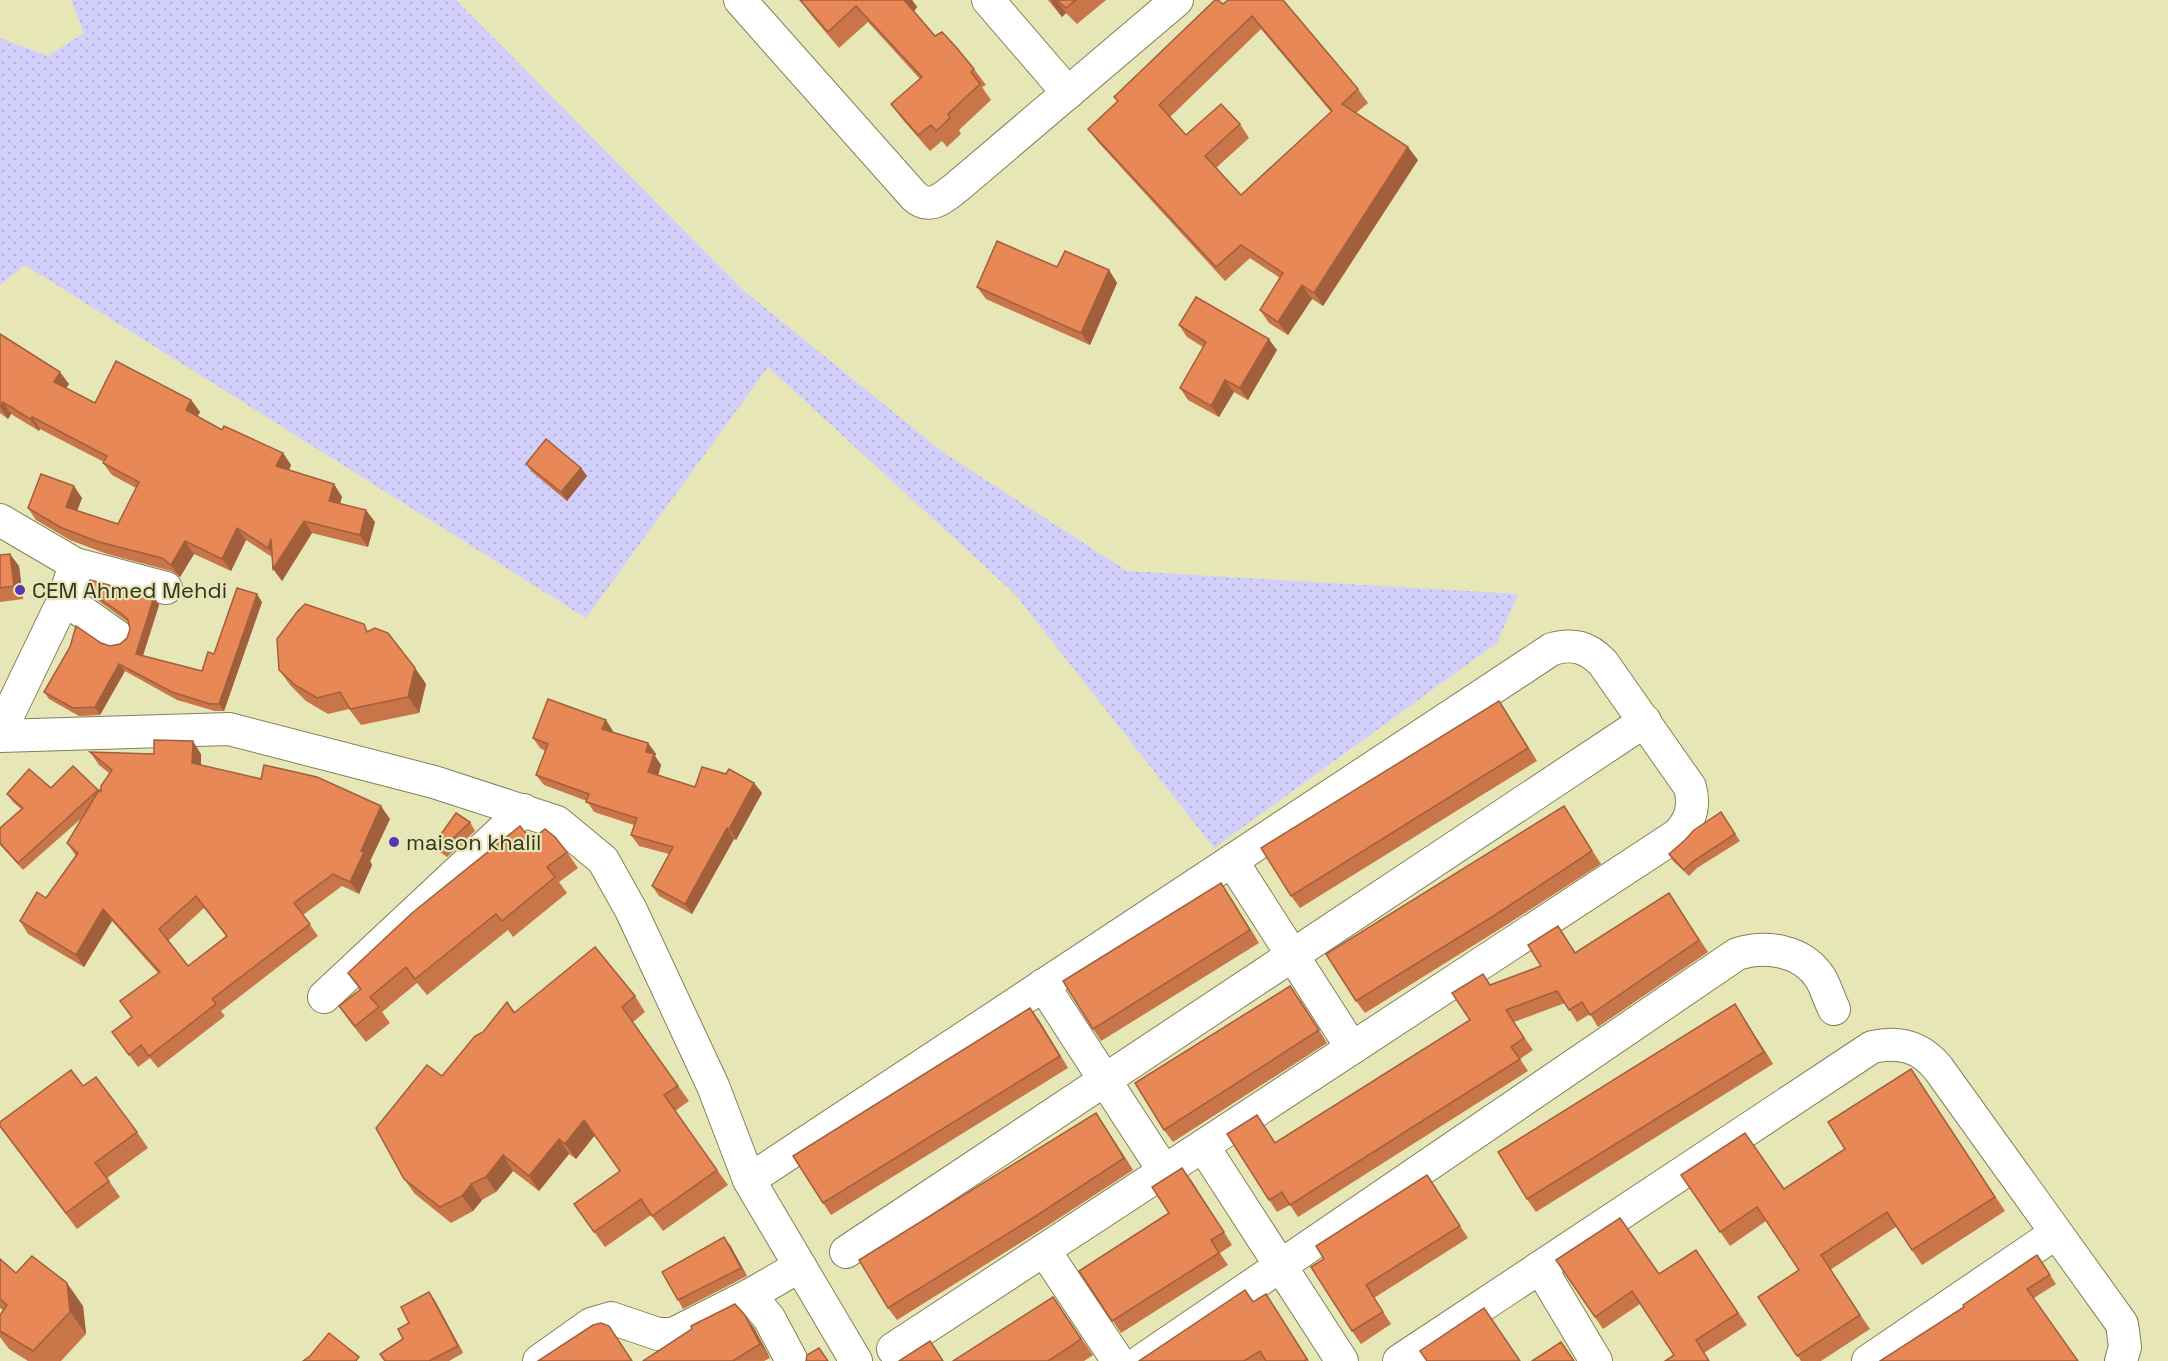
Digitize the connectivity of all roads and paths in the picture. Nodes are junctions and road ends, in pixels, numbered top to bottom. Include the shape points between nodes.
1 (741, 0) edge
2 (988, 0) edge
3 (1177, 0) edge
4 (1068, 93) junction
5 (0, 520) edge
6 (75, 564) junction
7 (166, 588) dead end
8 (64, 599) junction
9 (117, 636) dead end
10 (1645, 721) junction
11 (0, 734) edge
12 (524, 810) junction
13 (1232, 861) junction
14 (1293, 955) junction
15 (1043, 985) junction
16 (324, 997) dead end
17 (1834, 1009) dead end
18 (1352, 1048) junction
19 (1104, 1080) junction
20 (1203, 1146) junction
21 (1164, 1171) junction
22 (749, 1180) junction
23 (2056, 1233) junction
24 (1044, 1250) junction
25 (846, 1252) dead end
26 (800, 1266) junction
27 (1280, 1266) junction
28 (1540, 1267) junction
29 (750, 1295) junction
30 (893, 1349) dead end
31 (1411, 1358) edge
32 (539, 1361) edge
33 (792, 1361) edge
34 (856, 1361) edge
35 (1118, 1361) edge
36 (1141, 1361) edge
37 (1342, 1361) edge
38 (1596, 1361) edge
39 (1868, 1361) edge
40 (2121, 1361) edge

1 - 4 street via 914,196 927,204 944,198
2 - 4 street
3 - 4 street
5 - 6 street
6 - 7 street
6 - 8 street
8 - 9 street
8 - 11 street
10 - 13 street via 1595,655 1576,646 1552,649
10 - 14 street
10 - 18 street via 1690,787 1692,807 1677,836
11 - 12 street via 229,729 434,782
12 - 16 street
12 - 22 street via 557,822 603,860 631,910 713,1086
13 - 14 street
13 - 15 street
14 - 18 street
14 - 19 street
15 - 19 street
15 - 22 street
17 - 27 street via 1821,979 1802,960 1764,949 1737,954
18 - 20 street
19 - 21 street
19 - 25 street
20 - 21 street
20 - 27 street
21 - 24 street
22 - 26 street
23 - 28 street via 1930,1058 1908,1046 1884,1044 1872,1047
23 - 39 street
23 - 40 street via 2122,1324 2125,1347
24 - 30 street
24 - 35 street
26 - 29 street
26 - 34 street
27 - 36 street
27 - 37 street
28 - 31 street
28 - 38 street
29 - 32 street via 673,1334 658,1334 611,1318 591,1324
29 - 33 street via 769,1318

